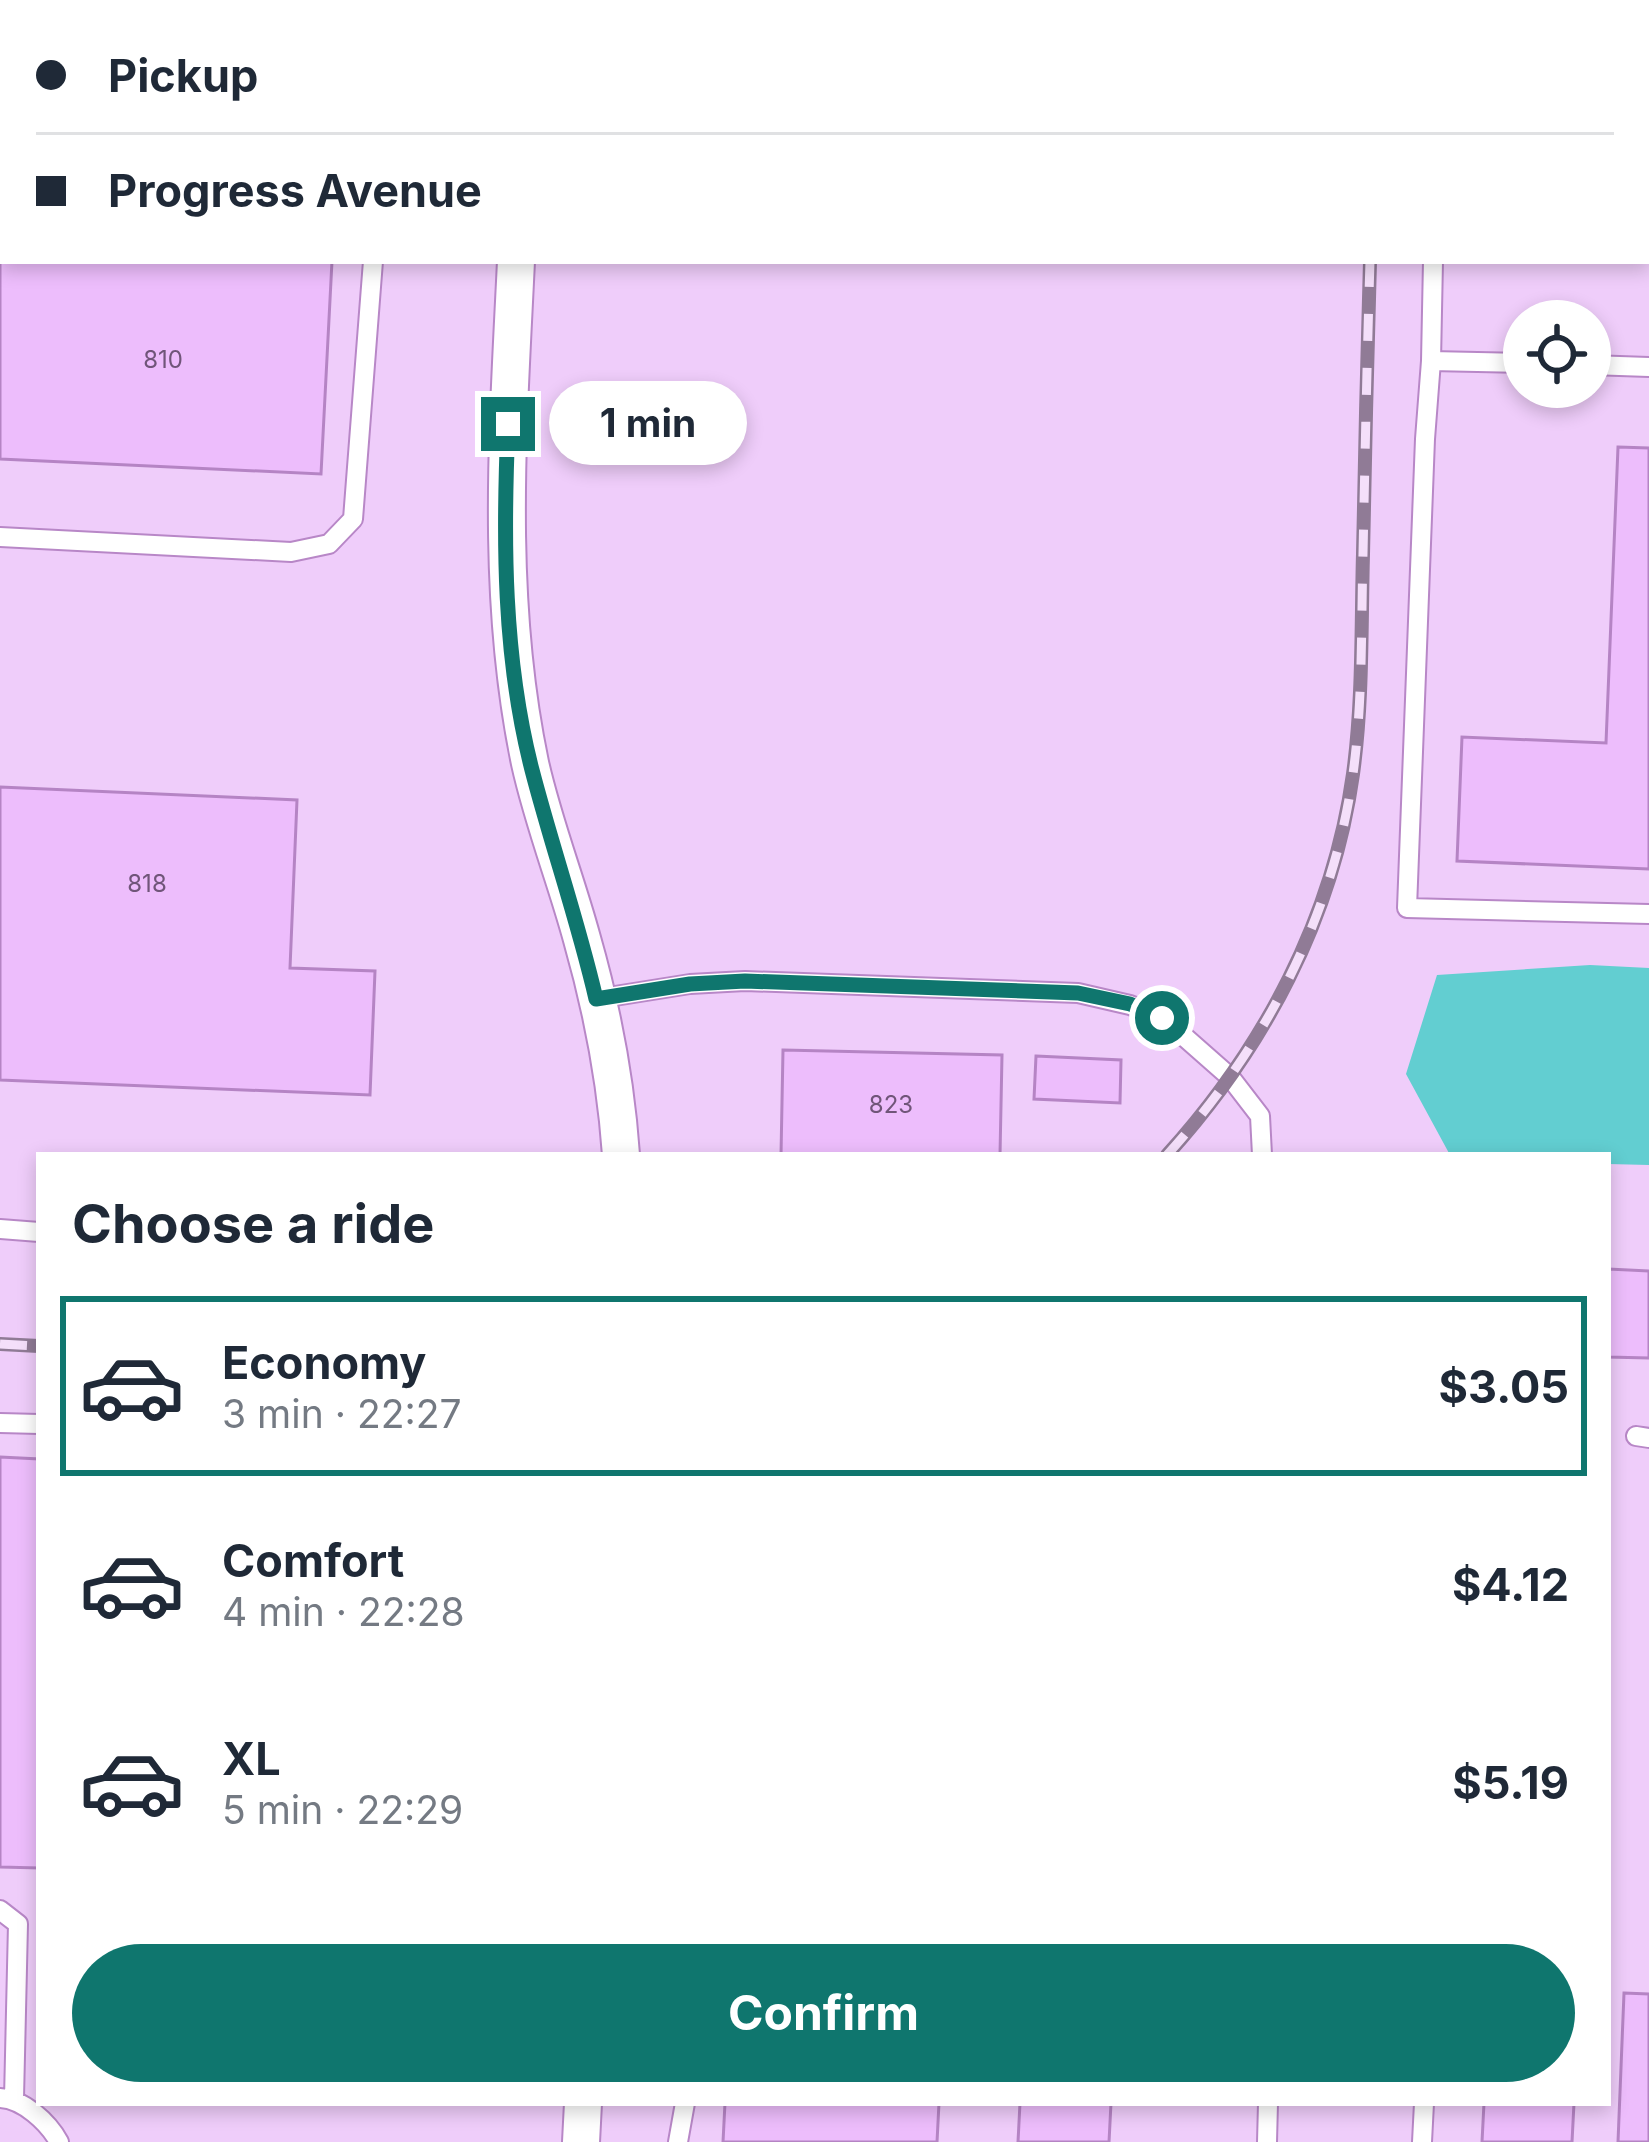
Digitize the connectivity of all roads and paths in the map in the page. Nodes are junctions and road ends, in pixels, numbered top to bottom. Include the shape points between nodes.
1 (373, 264) edge
2 (516, 264) edge
3 (1433, 264) edge
4 (1431, 361) junction
5 (1503, 363) edge
6 (1611, 366) edge
7 (1649, 367) edge
8 (0, 537) edge
9 (1649, 914) edge
10 (596, 999) junction
11 (621, 1152) edge
12 (1262, 1152) edge
13 (0, 1228) edge
14 (36, 1232) edge
15 (0, 1423) edge
16 (36, 1424) edge
17 (0, 1910) edge
18 (7, 2098) edge
19 (583, 2106) edge
20 (684, 2106) edge
21 (1268, 2106) edge
22 (1424, 2106) edge
23 (59, 2142) edge
24 (581, 2142) edge
25 (678, 2142) edge
26 (1267, 2142) edge
27 (1422, 2142) edge

1 - 8 lane via 353,519 329,544 291,552
2 - 10 street via 504,505 516,681 531,766
3 - 4 lane
4 - 5 lane
4 - 9 lane via 1407,908
6 - 7 lane
10 - 11 street
10 - 12 lane via 745,981 1078,993 1130,1004 1162,1018 1230,1077 1259,1116
13 - 14 lane
15 - 16 lane
17 - 18 lane via 18,1924
18 - 23 lane
19 - 24 street
20 - 25 lane
21 - 26 lane
22 - 27 lane

